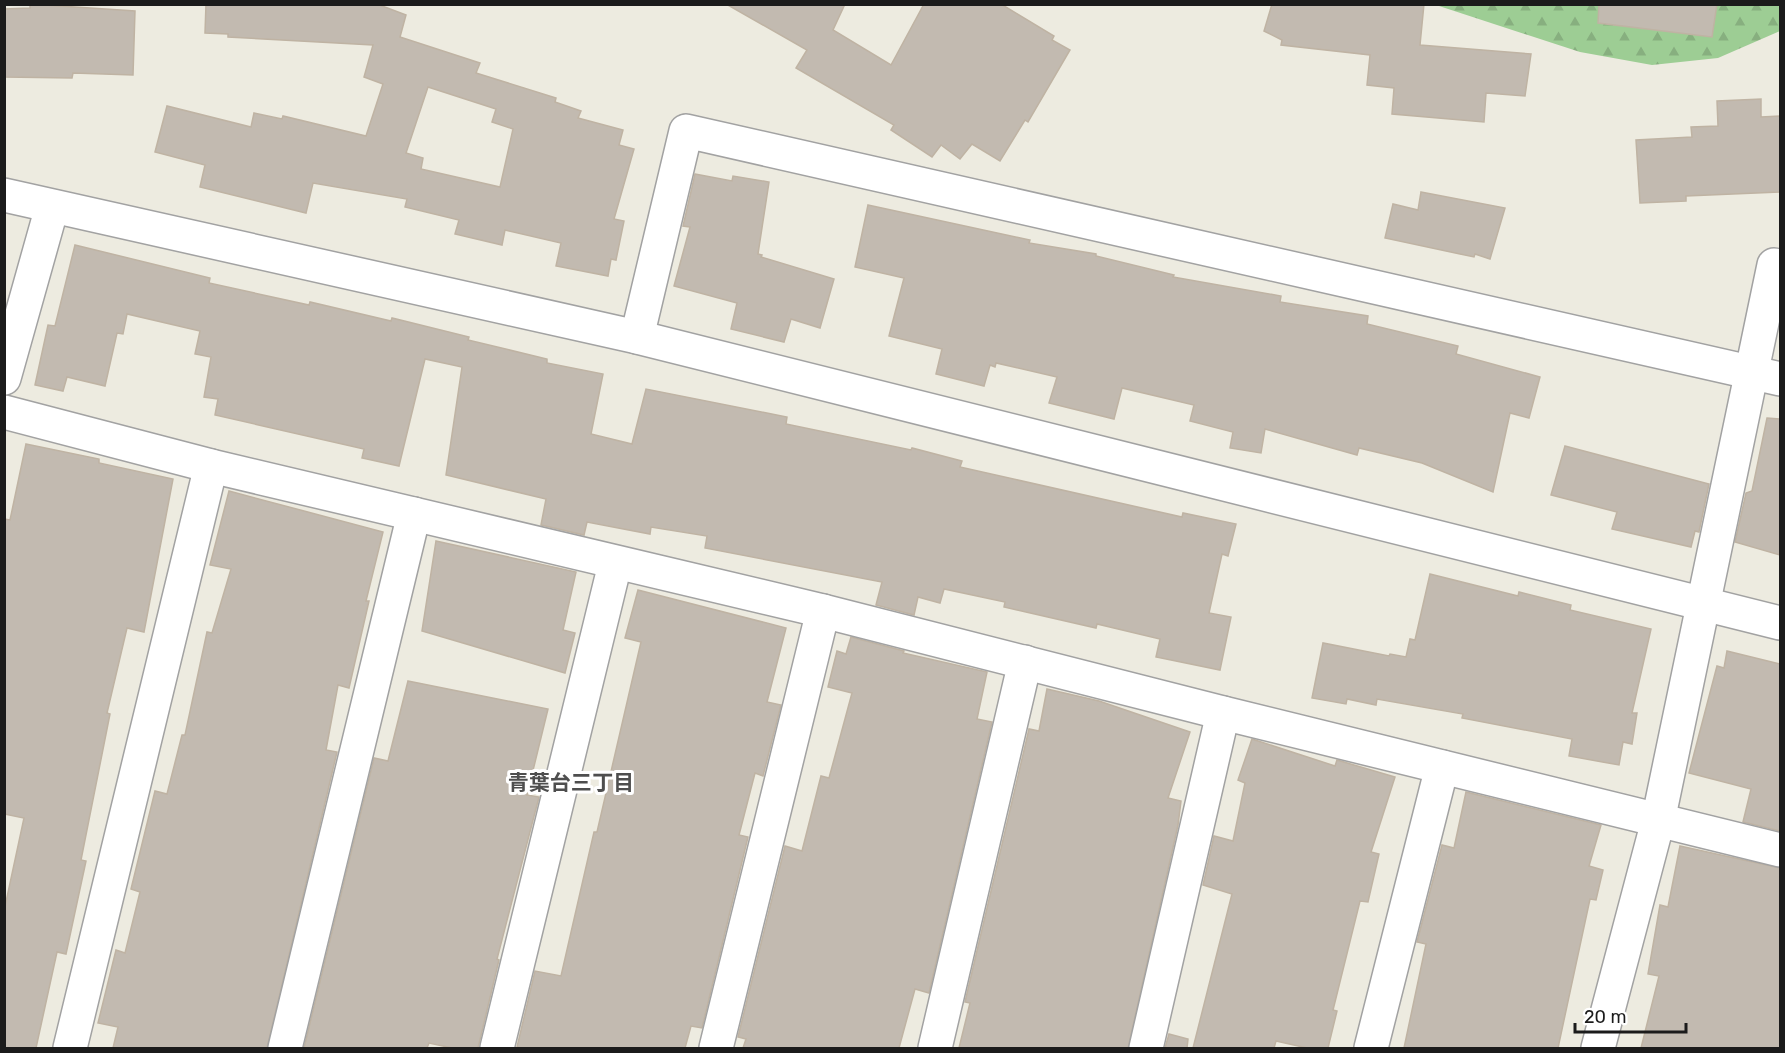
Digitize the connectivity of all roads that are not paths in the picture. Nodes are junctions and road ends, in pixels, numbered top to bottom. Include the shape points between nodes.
1 (4, 195) edge
2 (52, 207) junction
3 (1774, 265) dead end
4 (637, 337) junction
5 (1765, 375) edge
6 (4, 378) edge
7 (4, 412) edge
8 (211, 466) junction
9 (414, 514) junction
10 (615, 564) junction
11 (1704, 603) junction
12 (823, 611) junction
13 (1780, 623) edge
14 (1025, 662) junction
15 (1223, 713) junction
16 (1442, 767) junction
17 (1658, 821) junction
18 (1780, 850) edge
19 (70, 1048) edge
20 (285, 1048) edge
21 (497, 1048) edge
22 (716, 1048) edge
23 (935, 1048) edge
24 (1146, 1048) edge
25 (1371, 1048) edge
26 (1598, 1048) edge

1 - 2 street
2 - 4 street
2 - 6 street
3 - 5 street
4 - 5 street via 686,131
4 - 11 street
5 - 11 street
7 - 8 street
8 - 9 street
8 - 19 street
9 - 10 street
9 - 20 street
10 - 12 street
10 - 21 street
11 - 13 street
11 - 17 street
12 - 14 street
12 - 22 street
14 - 15 street
14 - 23 street
15 - 16 street
15 - 24 street
16 - 17 street
16 - 25 street
17 - 18 street
17 - 26 street

